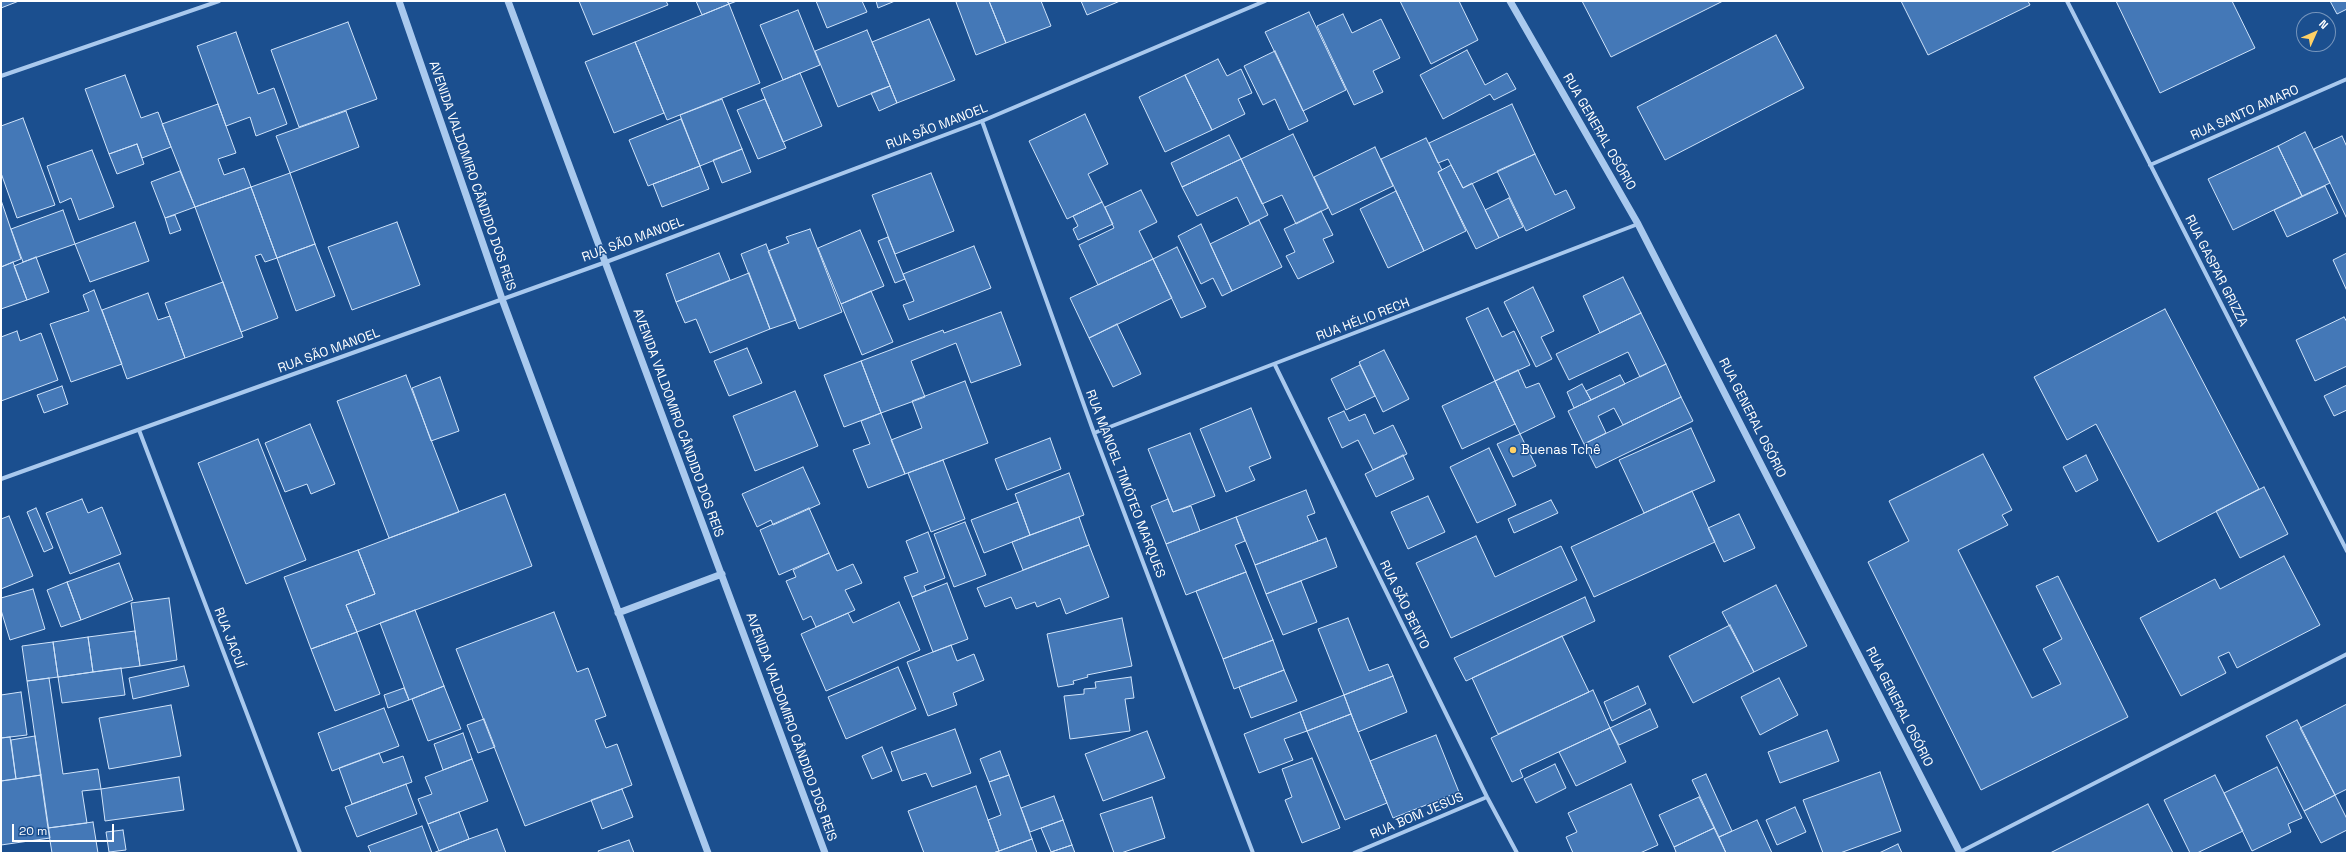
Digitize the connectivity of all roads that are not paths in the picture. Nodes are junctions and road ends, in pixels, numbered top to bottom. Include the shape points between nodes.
1 (219, 1) edge
2 (399, 1) edge
3 (508, 1) edge
4 (1265, 1) edge
5 (1510, 1) edge
6 (2067, 1) edge
7 (1, 76) edge
8 (2347, 80) edge
9 (982, 121) junction
10 (2150, 165) junction
11 (1638, 224) junction
12 (606, 262) junction
13 (502, 299) junction
14 (1275, 365) junction
15 (139, 430) junction
16 (1094, 433) junction
17 (1, 479) edge
18 (2347, 551) edge
19 (722, 574) junction
20 (618, 613) junction
21 (2347, 654) edge
22 (1487, 796) junction
23 (300, 853) edge
24 (708, 853) edge
25 (824, 853) edge
26 (1253, 853) edge
27 (1354, 853) edge
28 (1517, 853) edge
29 (1960, 853) edge

1 - 7 street
2 - 13 street, AVENIDA VALDOMIRO CÂNDIDO DOS REIS
3 - 12 street, AVENIDA VALDOMIRO CÂNDIDO DOS REIS
4 - 9 street, RUA SÃO MANOEL
5 - 11 street, RUA GENERAL OSÓRIO
6 - 10 street, RUA GASPAR GRIZZA
8 - 10 street, RUA SANTO AMARO
9 - 12 street, RUA SÃO MANOEL
9 - 16 street, RUA MANOEL TIMÓTEO MARQUES
10 - 18 street, RUA GASPAR GRIZZA
11 - 14 street, RUA HÉLIO RECH
11 - 29 street, RUA GENERAL OSÓRIO
12 - 13 street, RUA SÃO MANOEL
12 - 19 street, AVENIDA VALDOMIRO CÂNDIDO DOS REIS
13 - 15 street, RUA SÃO MANOEL
13 - 20 street, AVENIDA VALDOMIRO CÂNDIDO DOS REIS
14 - 16 street, RUA HÉLIO RECH
14 - 22 street, RUA SÃO BENTO
15 - 17 street, RUA SÃO MANOEL
15 - 23 street, RUA JACUÍ
16 - 26 street, RUA MANOEL TIMÓTEO MARQUES
19 - 20 street
19 - 25 street, AVENIDA VALDOMIRO CÂNDIDO DOS REIS
20 - 24 street, AVENIDA VALDOMIRO CÂNDIDO DOS REIS
21 - 29 street
22 - 27 street, RUA BOM JESUS
22 - 28 street, RUA SÃO BENTO

